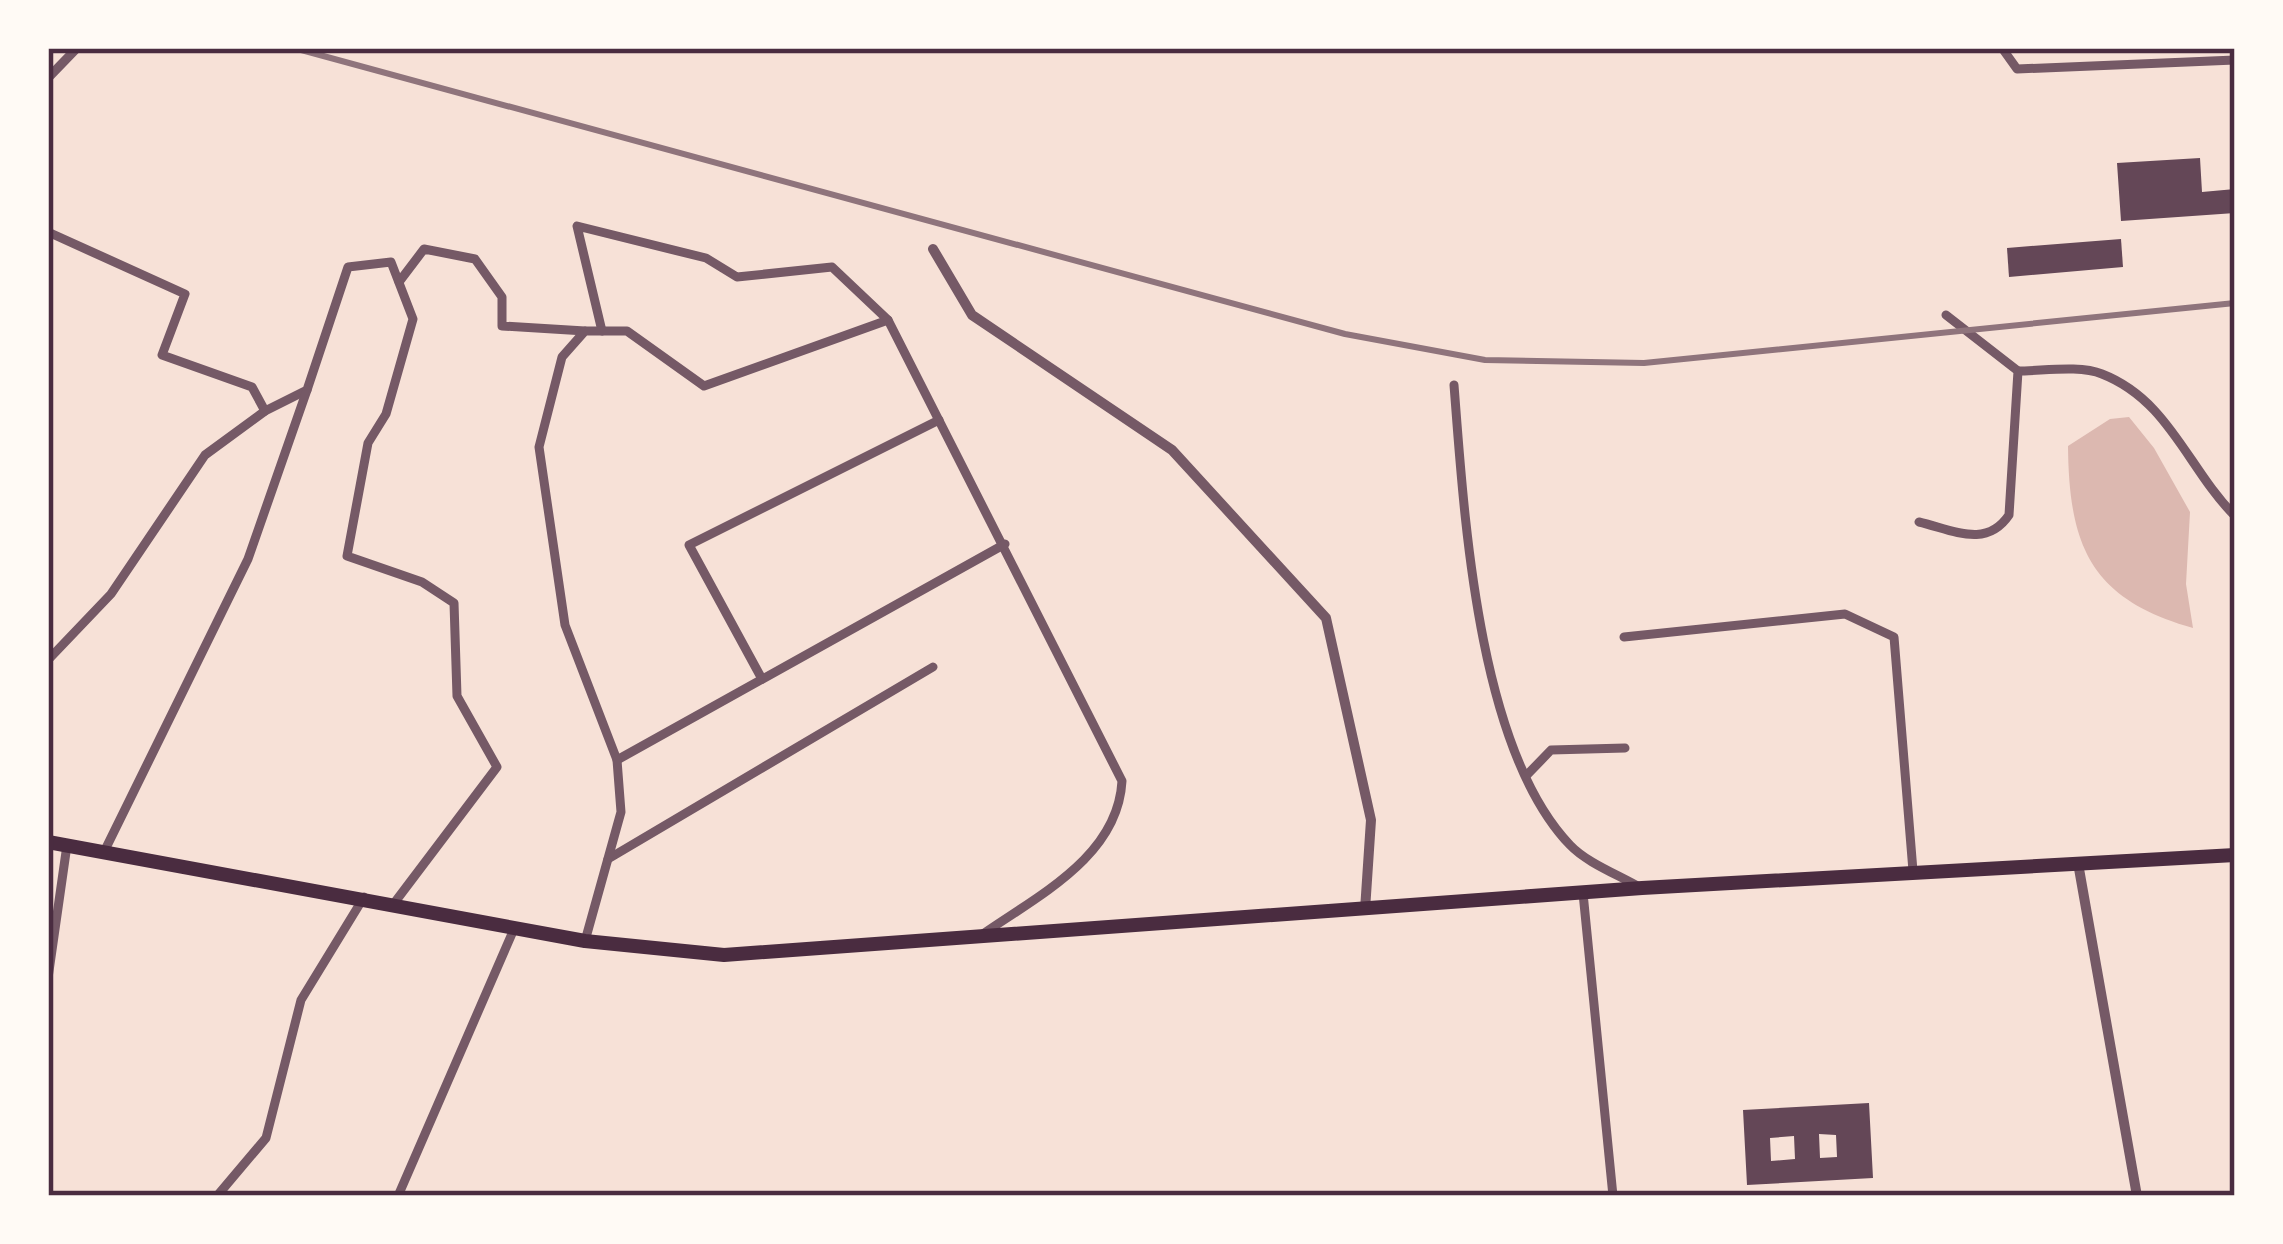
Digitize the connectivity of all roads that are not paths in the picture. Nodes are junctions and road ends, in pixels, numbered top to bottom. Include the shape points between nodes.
1 (77, 48) edge
2 (2002, 48) edge
3 (2235, 60) edge
4 (48, 78) edge
5 (48, 232) edge
6 (932, 249) dead end
7 (399, 282) junction
8 (1946, 315) dead end
9 (888, 320) junction
10 (584, 331) junction
11 (602, 331) junction
12 (2018, 371) junction
13 (1454, 385) dead end
14 (307, 390) junction
15 (265, 411) junction
16 (939, 419) junction
17 (2235, 516) edge
18 (1918, 522) dead end
19 (1005, 544) junction
20 (1624, 638) dead end
21 (48, 660) edge
22 (933, 667) dead end
23 (763, 679) junction
24 (1625, 748) dead end
25 (617, 760) junction
26 (1526, 776) junction
27 (48, 842) edge
28 (67, 845) junction
29 (104, 852) junction
30 (2235, 855) edge
31 (608, 859) junction
32 (2078, 863) junction
33 (1913, 871) junction
34 (1642, 889) junction
35 (1583, 893) junction
36 (364, 897) junction
37 (395, 902) junction
38 (1365, 910) junction
39 (514, 929) junction
40 (585, 940) junction
41 (974, 940) junction
42 (48, 978) edge
43 (218, 1196) edge
44 (398, 1196) edge
45 (1613, 1196) edge
46 (2137, 1196) edge

1 - 4 street
2 - 3 street via 2017,69
5 - 15 street via 185,294 162,356 252,387
6 - 38 street via 972,315 1172,450 1326,618 1371,820
7 - 10 street via 424,249 475,259 502,298 502,326
7 - 14 street via 392,262 348,267
7 - 37 street via 413,319 386,414 368,443 346,556 422,582 454,603 457,696 497,767
8 - 12 street
9 - 11 street via 704,386 627,331
9 - 11 street via 832,267 737,277 706,258 577,226
9 - 16 street
10 - 11 street
10 - 25 street via 562,357 539,447 565,625
12 - 17 street via 2100,372 2143,398
12 - 18 street via 2008,515 1997,532 1980,537
13 - 26 street via 1469,574
14 - 15 street
14 - 29 street via 248,559
15 - 21 street via 205,455 111,594
16 - 19 street
16 - 23 street via 689,544
19 - 23 street
19 - 41 street via 1122,781 1120,813 1076,871
20 - 33 street via 1845,614 1894,637
22 - 31 street
23 - 25 street
24 - 26 street via 1551,750
25 - 31 street via 621,812
26 - 34 street via 1570,846
27 - 28 main road
28 - 29 main road
28 - 42 street
29 - 36 main road
30 - 32 main road
31 - 40 street
32 - 33 main road
32 - 46 street
33 - 34 main road
34 - 35 main road
35 - 38 main road
35 - 45 street
36 - 37 main road
36 - 43 street via 301,1000 266,1138
37 - 39 main road
38 - 41 main road
39 - 40 main road
39 - 44 street
40 - 41 main road via 724,955

